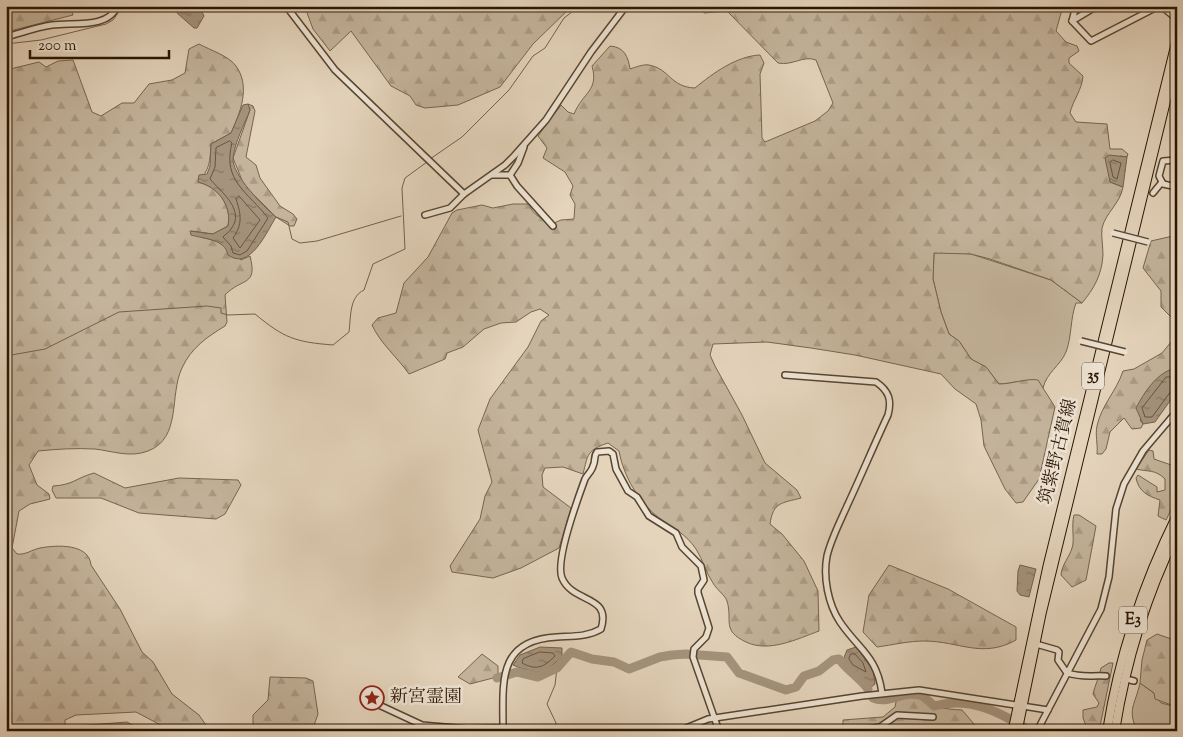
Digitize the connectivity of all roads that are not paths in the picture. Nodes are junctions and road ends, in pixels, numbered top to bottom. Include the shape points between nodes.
1 (117, 6) edge
2 (286, 6) edge
3 (626, 6) edge
4 (1076, 6) edge
5 (1097, 6) edge
6 (1160, 6) edge
7 (1177, 19) edge
8 (1072, 21) junction
9 (1177, 36) edge
10 (6, 38) edge
11 (1177, 58) edge
12 (526, 142) junction
13 (1177, 160) edge
14 (491, 175) junction
15 (510, 175) junction
16 (1162, 182) junction
17 (1177, 187) edge
18 (464, 194) junction
19 (1153, 194) dead end
20 (425, 215) dead end
21 (553, 226) dead end
22 (1113, 233) dead end
23 (1148, 242) dead end
24 (1081, 341) dead end
25 (1125, 352) dead end
26 (785, 375) dead end
27 (1177, 411) edge
28 (1171, 418) junction
29 (1177, 424) edge
30 (1177, 515) edge
31 (1177, 534) edge
32 (1036, 644) junction
33 (1067, 673) junction
34 (1106, 676) dead end
35 (882, 693) junction
36 (371, 696) dead end
37 (1019, 705) junction
38 (1048, 710) junction
39 (933, 717) dead end
40 (716, 718) junction
41 (1016, 726) edge
42 (503, 728) junction
43 (468, 730) edge
44 (517, 731) edge
45 (679, 731) edge
46 (719, 731) edge
47 (856, 731) edge
48 (1037, 731) edge
49 (1107, 731) edge
50 (1115, 731) edge

1 - 10 street via 110,17 97,21 51,25
2 - 18 street via 335,70
3 - 12 street via 546,120
4 - 8 street
5 - 8 street
6 - 7 street
6 - 8 street via 1091,41
9 - 37 main road, 筑紫野古賀線 / 35 via 1047,566
11 - 32 main road, 筑紫野古賀線 / 35
12 - 14 street
12 - 15 street
13 - 16 street via 1163,161 1159,176
14 - 15 street
14 - 18 street
15 - 21 street
16 - 17 street
16 - 19 street
18 - 20 street via 450,208
22 - 23 street, bridge
24 - 25 street, bridge
26 - 35 street via 876,382 889,395 888,415 831,542 826,570 834,609 840,622 878,670
27 - 28 street
28 - 29 street
28 - 33 street via 1143,452 1124,484 1116,509 1109,578 1101,609
30 - 49 highway, E3 via 1139,604 1123,654
31 - 50 highway, E3 via 1143,617 1126,675
32 - 33 street via 1057,650 1058,660
32 - 37 main road, 筑紫野古賀線 / 35
33 - 34 street via 1090,678
33 - 38 street
35 - 37 street via 920,690
35 - 40 street
36 - 43 street via 380,705 422,725
37 - 38 street
37 - 41 main road, 筑紫野古賀線 / 35
38 - 48 street
39 - 47 street via 896,715 880,727
40 - 42 street via 693,655 709,628 698,592 704,580 701,566 682,547 676,533 649,516 637,497 628,491 610,451 594,455 594,466 586,478 571,521 560,571 569,590 596,602 603,610 602,629 580,637 545,638 528,643 515,653 505,671
40 - 45 street
40 - 46 street
42 - 43 street
42 - 44 street

